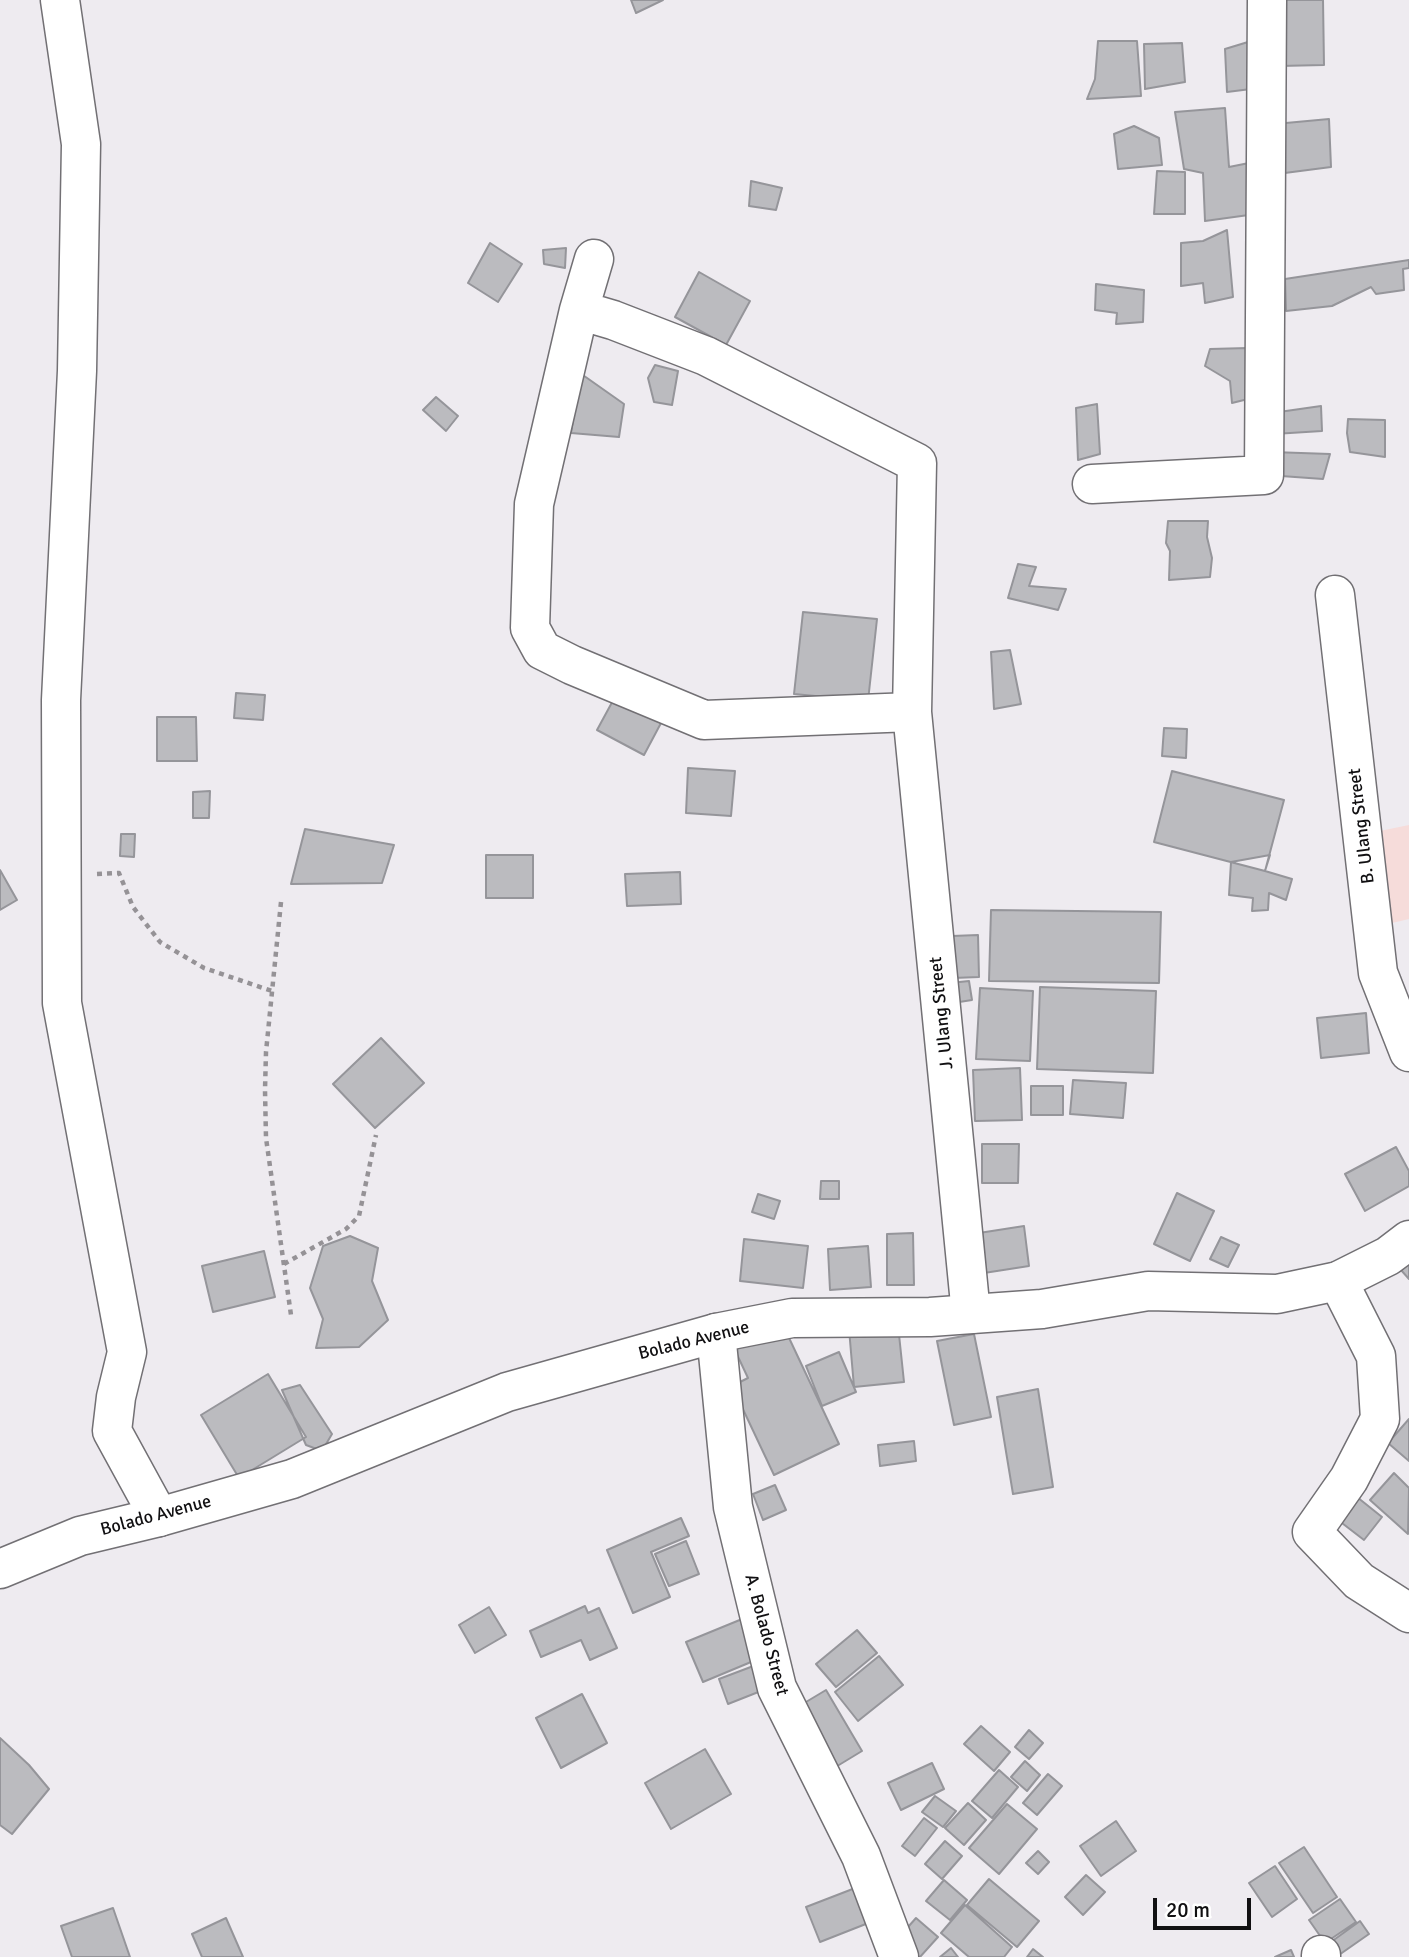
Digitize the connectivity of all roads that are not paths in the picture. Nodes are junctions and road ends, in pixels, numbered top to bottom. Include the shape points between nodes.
1 (60, 0) edge
2 (1267, 0) edge
3 (594, 259) dead end
4 (579, 310) junction
5 (1092, 484) dead end
6 (1335, 595) dead end
7 (912, 712) junction
8 (1409, 1052) edge
9 (1409, 1240) edge
10 (1338, 1281) junction
11 (971, 1314) junction
12 (716, 1333) junction
13 (159, 1517) junction
14 (0, 1569) edge
15 (1409, 1613) edge
16 (899, 1957) edge

1 - 13 street via 81,144 77,371 61,700 62,1003 127,1352 112,1431
2 - 5 street via 1264,475
3 - 4 street
4 - 7 street, J. Ulang Street via 706,356 918,463
4 - 7 street via 534,504 530,628 542,650 704,720
6 - 8 street, B. Ulang Street via 1378,974
7 - 11 street, J. Ulang Street
9 - 10 street, Bolado Avenue
10 - 11 street, Bolado Avenue via 1277,1294 1148,1291 1042,1309
10 - 15 street via 1376,1356 1380,1419 1349,1479 1312,1532 1359,1581
11 - 12 street, Bolado Avenue via 792,1318
12 - 13 street, Bolado Avenue via 507,1392 292,1479
12 - 16 street, A. Bolado Street via 733,1507 777,1688 862,1856
13 - 14 street, Bolado Avenue via 80,1535

